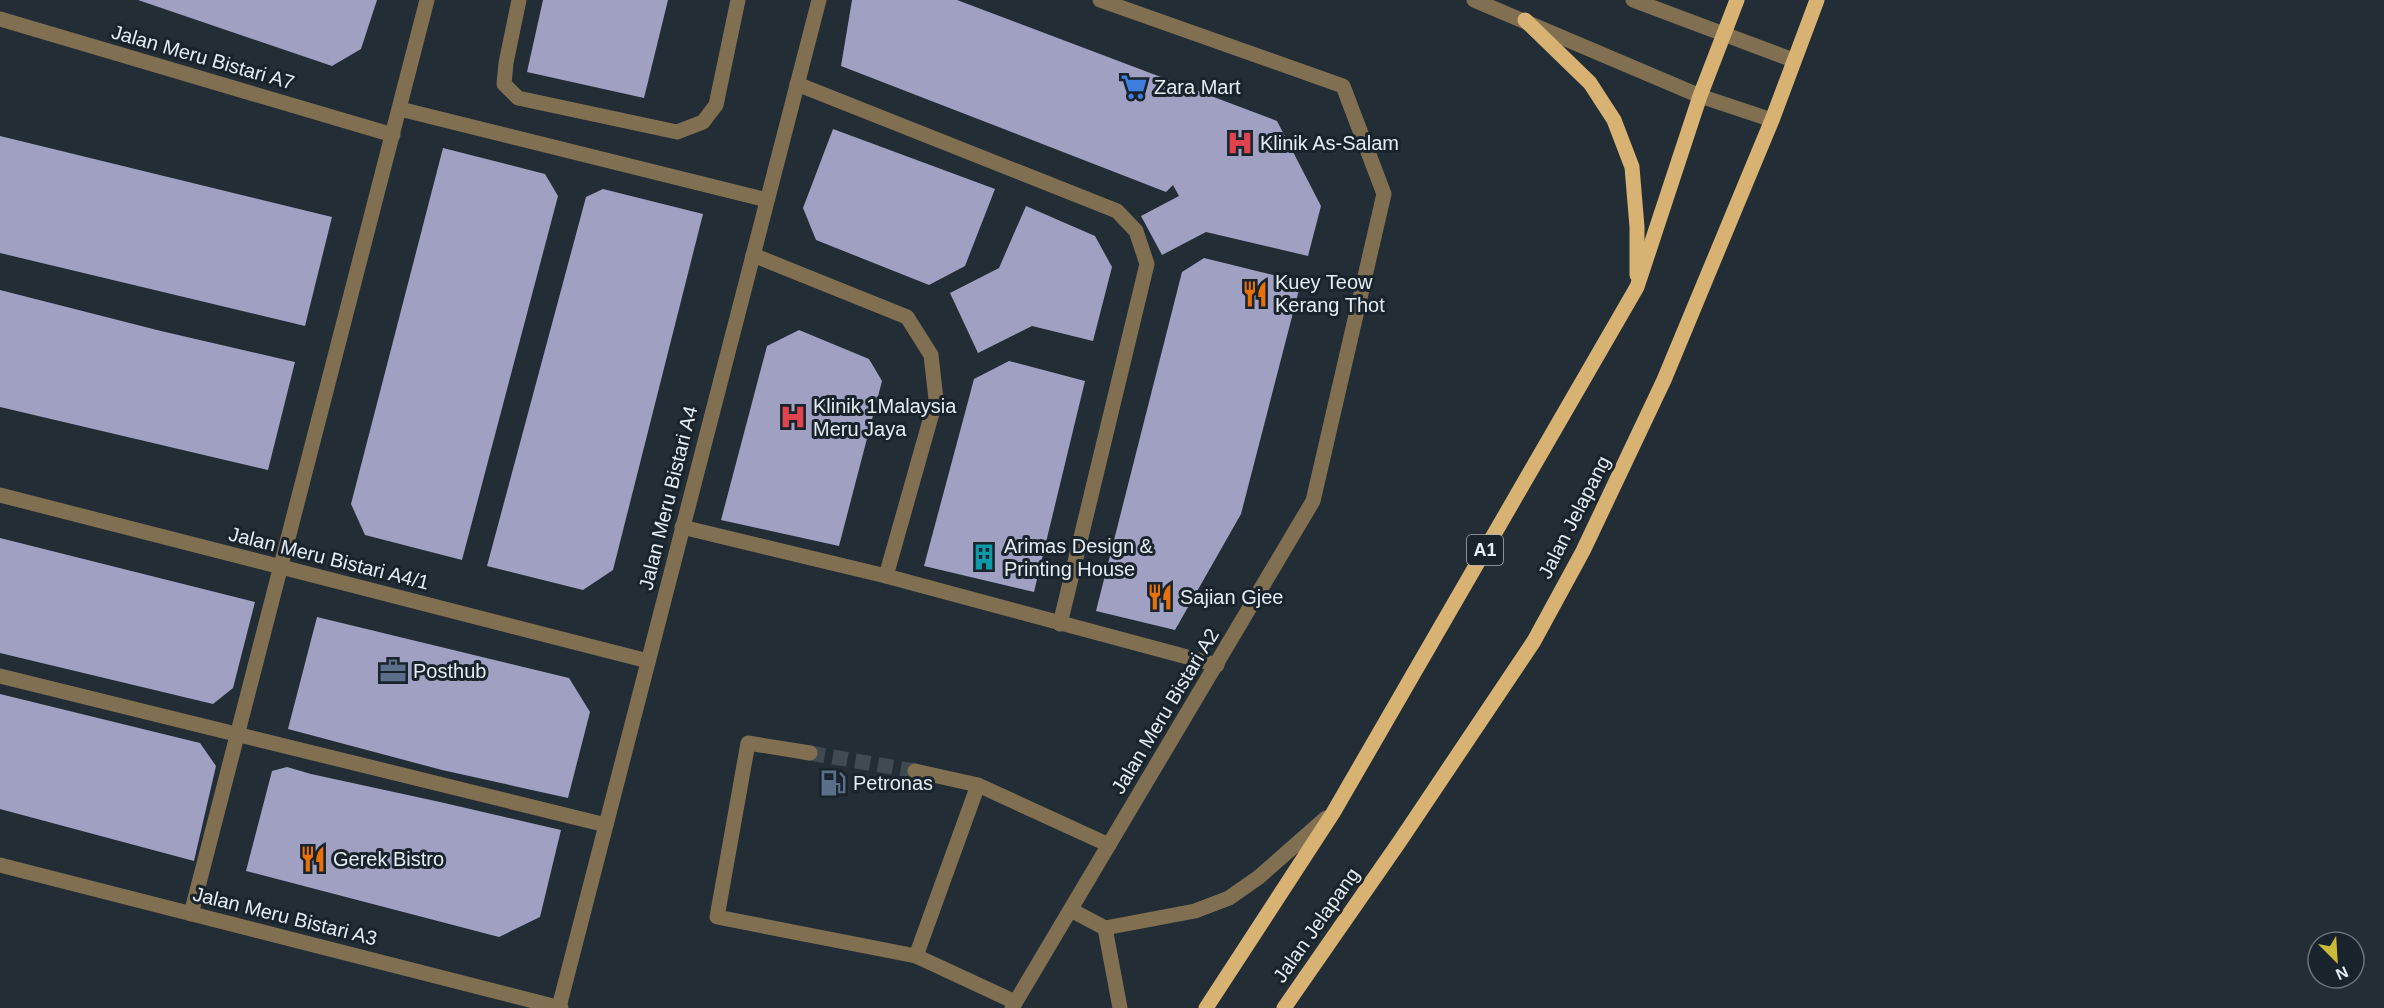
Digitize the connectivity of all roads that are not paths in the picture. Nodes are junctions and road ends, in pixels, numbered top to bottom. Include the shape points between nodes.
1 (427, 0) edge
2 (519, 0) edge
3 (738, 0) edge
4 (819, 0) edge
5 (1100, 0) edge
6 (1474, 0) edge
7 (1633, 0) edge
8 (1737, 0) edge
9 (1817, 0) edge
10 (0, 19) edge
11 (1525, 20) junction
12 (1725, 34) junction
13 (1793, 60) junction
14 (797, 84) junction
15 (1700, 96) junction
16 (400, 109) junction
17 (1772, 120) junction
18 (393, 135) junction
19 (767, 200) junction
20 (753, 255) junction
21 (1637, 288) junction
22 (0, 495) edge
23 (682, 526) junction
24 (281, 567) junction
25 (886, 576) junction
26 (1060, 624) junction
27 (648, 661) junction
28 (1217, 665) junction
29 (0, 676) edge
30 (238, 734) junction
31 (810, 753) tunnel mouth
32 (915, 771) tunnel mouth
33 (978, 785) junction
34 (1333, 813) junction
35 (606, 825) junction
36 (1109, 845) junction
37 (0, 865) edge
38 (1071, 910) junction
39 (191, 914) junction
40 (1105, 928) junction
41 (916, 956) junction
42 (1014, 1005) edge
43 (560, 1008) edge
44 (1120, 1008) edge
45 (1206, 1008) edge
46 (1284, 1008) edge

1 - 16 street
2 - 3 street via 504,84 518,98 677,132 703,122 716,105
4 - 14 street, Jalan Meru Bistari A4
5 - 28 street, Jalan Meru Bistari A2 via 1343,86 1384,194 1313,501
6 - 11 street
7 - 12 street
8 - 12 main road, A1
9 - 13 main road, Jalan Jelapang
10 - 18 street, Jalan Meru Bistari A7
11 - 15 street
11 - 21 main road via 1590,83 1614,120 1632,167
12 - 13 street
12 - 15 main road, A1
13 - 17 main road, Jalan Jelapang
14 - 19 street, Jalan Meru Bistari A4
14 - 26 street via 1117,211 1136,231 1147,264
15 - 17 street
15 - 21 main road, A1
16 - 18 street
16 - 19 street
17 - 46 main road, Jalan Jelapang via 1664,380 1583,551 1539,630
18 - 24 street
19 - 20 street, Jalan Meru Bistari A4
20 - 23 street, Jalan Meru Bistari A4
20 - 25 street via 907,317 931,355 936,399
21 - 34 main road, A1
22 - 24 street, Jalan Meru Bistari A4/1
23 - 25 street
23 - 27 street, Jalan Meru Bistari A4
24 - 27 street, Jalan Meru Bistari A4/1
24 - 30 street
25 - 26 street
26 - 28 street
27 - 35 street, Jalan Meru Bistari A4
28 - 36 street, Jalan Meru Bistari A2
29 - 30 street
30 - 35 street
30 - 39 street
31 - 41 street via 748,743 717,917
32 - 33 street
33 - 36 street
33 - 41 street
34 - 40 street via 1229,898 1194,911
34 - 45 main road, A1
35 - 43 street, Jalan Meru Bistari A4
36 - 38 street, Jalan Meru Bistari A2
37 - 39 street, Jalan Meru Bistari A3
38 - 40 street
38 - 42 street, Jalan Meru Bistari A2
39 - 43 street, Jalan Meru Bistari A3
40 - 44 street
41 - 42 street

